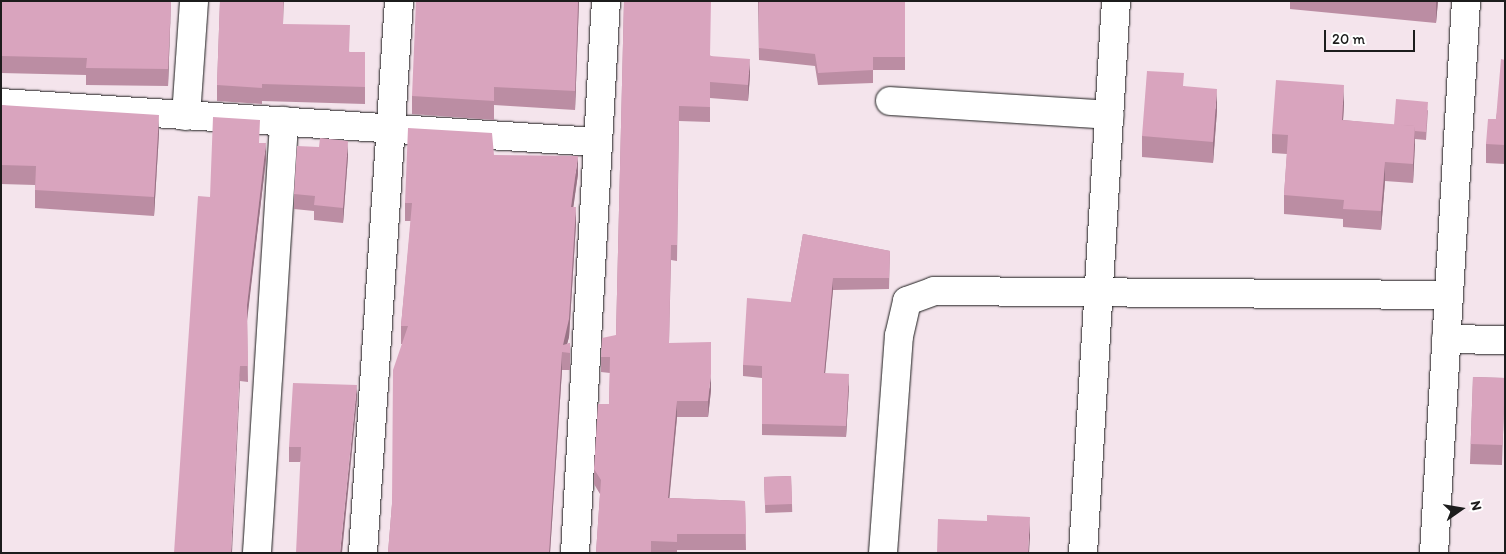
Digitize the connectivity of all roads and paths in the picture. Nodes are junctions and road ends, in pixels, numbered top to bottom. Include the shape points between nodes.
1 (194, 1) edge
2 (399, 1) edge
3 (606, 1) edge
4 (1116, 1) edge
5 (1466, 1) edge
6 (890, 101) dead end
7 (1, 102) edge
8 (1110, 115) junction
9 (186, 116) junction
10 (284, 121) junction
11 (390, 126) junction
12 (596, 142) junction
13 (1096, 291) junction
14 (1449, 294) junction
15 (1446, 339) junction
16 (1505, 340) edge
17 (257, 553) edge
18 (363, 553) edge
19 (575, 553) edge
20 (883, 553) edge
21 (1083, 553) edge
22 (1434, 553) edge

1 - 9 street
2 - 11 street
3 - 12 street
4 - 8 street
5 - 14 street
6 - 8 street
7 - 9 street
8 - 13 street
9 - 10 street
10 - 11 street
10 - 17 street
11 - 12 street
11 - 18 street
12 - 19 street
13 - 14 street
13 - 20 street via 934,291 907,301 899,336
13 - 21 street
14 - 15 street
15 - 16 street
15 - 22 street

